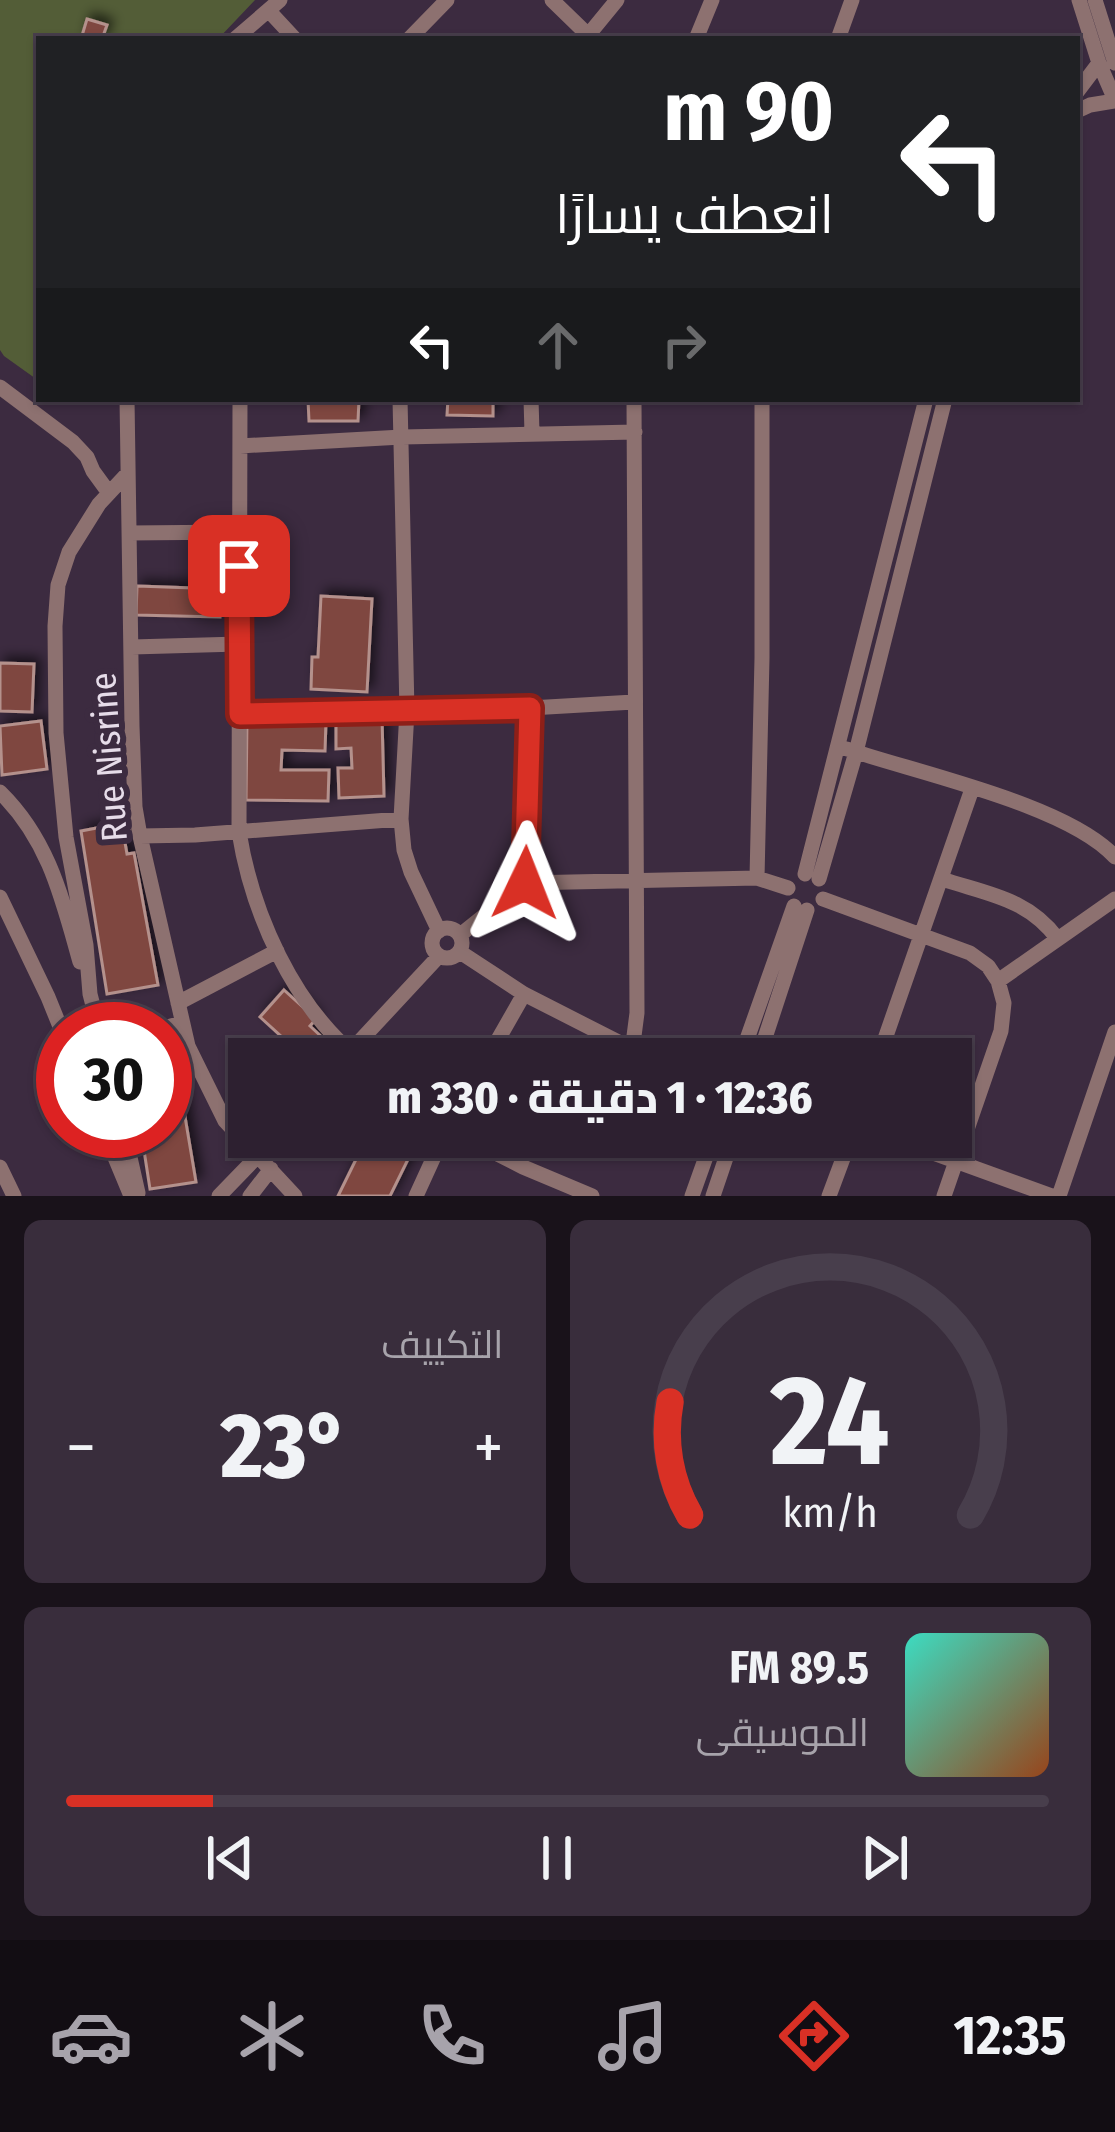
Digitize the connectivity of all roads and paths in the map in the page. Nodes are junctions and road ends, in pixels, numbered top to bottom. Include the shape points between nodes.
1 (447, 0) edge
2 (552, 0) edge
3 (617, 0) edge
4 (712, 0) edge
5 (852, 0) edge
6 (1078, 0) edge
7 (1094, 0) edge
8 (274, 5) edge
9 (238, 36) edge
10 (293, 36) edge
11 (413, 36) edge
12 (585, 36) edge
13 (587, 36) edge
14 (697, 36) edge
15 (839, 36) edge
16 (1107, 63) edge
17 (1080, 89) edge
18 (1115, 101) edge
19 (1080, 110) edge
20 (0, 388) edge
21 (128, 402) edge
22 (240, 402) edge
23 (400, 402) edge
24 (531, 402) edge
25 (634, 402) edge
26 (762, 402) edge
27 (925, 402) edge
28 (944, 402) edge
29 (635, 432) junction
30 (532, 433) junction
31 (402, 437) junction
32 (240, 446) junction
33 (128, 474) junction
34 (109, 493) junction
35 (239, 532) junction
36 (129, 533) junction
37 (239, 644) junction
38 (132, 646) junction
39 (634, 703) junction
40 (530, 708) junction
41 (406, 711) junction
42 (240, 714) junction
43 (839, 746) junction
44 (856, 752) junction
45 (972, 789) junction
46 (0, 792) edge
47 (401, 820) junction
48 (239, 832) junction
49 (140, 836) junction
50 (1115, 857) edge
51 (812, 877) junction
52 (757, 878) junction
53 (942, 879) junction
54 (635, 882) junction
55 (525, 883) junction
56 (788, 888) junction
57 (0, 898) edge
58 (823, 899) junction
59 (1115, 899) edge
60 (801, 908) junction
61 (439, 931) junction
62 (920, 937) junction
63 (1057, 938) junction
64 (460, 943) junction
65 (278, 951) junction
66 (439, 956) junction
67 (998, 981) junction
68 (90, 994) junction
69 (524, 994) junction
70 (50, 1002) edge
71 (92, 1002) edge
72 (178, 1002) edge
73 (180, 1002) edge
74 (1115, 1032) edge
75 (336, 1038) edge
76 (366, 1038) edge
77 (499, 1038) edge
78 (602, 1038) edge
79 (634, 1038) edge
80 (748, 1038) edge
81 (764, 1038) edge
82 (885, 1038) edge
83 (192, 1054) edge
84 (228, 1124) edge
85 (117, 1158) edge
86 (129, 1158) edge
87 (257, 1158) edge
88 (263, 1158) edge
89 (433, 1158) edge
90 (505, 1158) edge
91 (706, 1158) edge
92 (726, 1158) edge
93 (843, 1158) edge
94 (945, 1158) edge
95 (956, 1162) junction
96 (0, 1167) edge
97 (272, 1169) junction
98 (14, 1196) edge
99 (135, 1196) edge
100 (219, 1196) edge
101 (250, 1196) edge
102 (295, 1196) edge
103 (416, 1196) edge
104 (592, 1196) edge
105 (692, 1196) edge
106 (713, 1196) edge
107 (829, 1196) edge
108 (944, 1196) edge
109 (1056, 1196) edge

1 - 11 street
2 - 12 street
3 - 13 street
4 - 14 street
5 - 15 street
6 - 16 street
7 - 16 street
8 - 9 street
8 - 10 street
16 - 17 street
16 - 18 street
18 - 19 street
20 - 34 street via 73,442
21 - 33 street, Rue Nisrine
22 - 32 street
23 - 31 street
24 - 30 street
25 - 29 street
26 - 52 street
27 - 43 street
28 - 44 street
29 - 30 street
29 - 39 street
30 - 31 street
31 - 32 street
31 - 41 street
32 - 35 street
33 - 34 street
33 - 36 street, Rue Nisrine
34 - 68 street via 69,552 55,626 56,733
35 - 36 street
35 - 37 street
36 - 38 street, Rue Nisrine
37 - 38 street
37 - 42 street
38 - 49 street, Rue Nisrine
39 - 40 street
39 - 54 street
40 - 41 street
40 - 55 street
41 - 42 street
41 - 47 street
42 - 48 street
43 - 44 street
43 - 51 street
44 - 45 street
44 - 51 street
45 - 50 street via 1080,829
45 - 53 street
46 - 68 street via 45,851
47 - 48 street
47 - 61 street via 410,872
48 - 49 street
48 - 65 street via 249,882
49 - 72 street, Rue Nisrine
51 - 56 street via 797,876
51 - 58 street
52 - 54 street
52 - 56 street
53 - 62 street
53 - 63 street via 1028,909
54 - 55 street
54 - 79 street
55 - 64 street
56 - 60 street
57 - 70 street
58 - 60 street
58 - 62 street
59 - 63 street
60 - 80 street
60 - 81 street
61 - 64 street via 450,928
61 - 66 street
62 - 67 street via 980,958
62 - 82 street
63 - 67 street
64 - 66 street via 450,958
64 - 69 street
65 - 73 street
65 - 75 street
66 - 76 street
67 - 95 street via 1000,1031
68 - 71 street
69 - 77 street
69 - 78 street
74 - 109 street
83 - 84 street, Rue Nisrine
85 - 99 street
86 - 99 street
87 - 100 street
88 - 97 street, Rue Nisrine
89 - 103 street
90 - 104 street
91 - 105 street
92 - 106 street
93 - 107 street
94 - 95 street
95 - 108 street
95 - 109 street
96 - 98 street
97 - 101 street
97 - 102 street, Rue Nisrine

